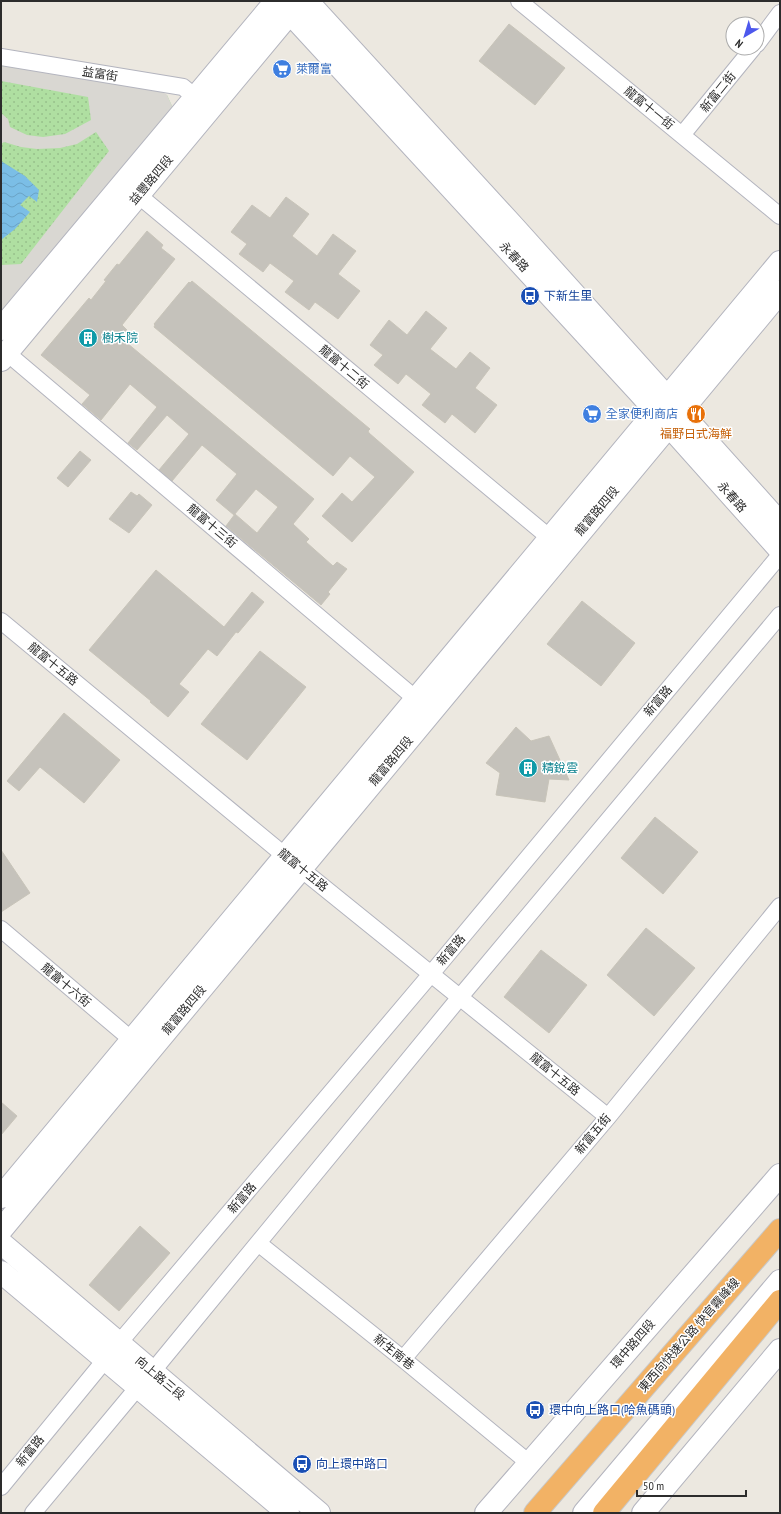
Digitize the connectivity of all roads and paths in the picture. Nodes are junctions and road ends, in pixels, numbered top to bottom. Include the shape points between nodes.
1 (521, 2) edge
2 (291, 3) edge
3 (780, 13) edge
4 (765, 33) edge
5 (746, 56) edge
6 (1, 57) edge
7 (195, 97) junction
8 (682, 135) junction
9 (138, 195) junction
10 (780, 216) edge
11 (780, 262) edge
12 (780, 292) edge
13 (1, 329) edge
14 (4, 356) edge
15 (668, 412) junction
16 (780, 523) edge
17 (550, 538) junction
18 (780, 550) edge
19 (780, 555) edge
20 (780, 615) edge
21 (1, 621) edge
22 (416, 699) junction
23 (293, 862) junction
24 (780, 906) edge
25 (1, 929) edge
26 (431, 974) junction
27 (460, 997) junction
28 (132, 1040) junction
29 (608, 1117) junction
30 (780, 1175) edge
31 (1, 1197) edge
32 (1, 1230) edge
33 (780, 1230) edge
34 (780, 1240) edge
35 (1, 1243) edge
36 (258, 1243) junction
37 (1, 1272) edge
38 (780, 1282) edge
39 (780, 1301) edge
40 (780, 1350) edge
41 (112, 1352) junction
42 (403, 1359) junction
43 (145, 1379) junction
44 (529, 1463) junction
45 (1, 1487) edge
46 (33, 1513) edge
47 (288, 1513) edge
48 (319, 1513) edge
49 (486, 1513) edge
50 (535, 1513) edge
51 (544, 1513) edge
52 (584, 1513) edge
53 (604, 1513) edge
54 (643, 1513) edge

1 - 8 street, 龍富十一街
2 - 7 street, 益豐路四段
2 - 9 street, 益豐路四段
2 - 15 street, 永春路
3 - 4 street
5 - 8 street, 新富二街
6 - 7 street, 益富街 via 183,87
7 - 13 street, 益豐路四段
8 - 10 street, 龍富十一街
9 - 14 street, 益豐路四段
9 - 17 street, 龍富十二街
11 - 15 street, 龍富路四段
12 - 15 street, 龍富路四段
14 - 22 street, 龍富十三街
15 - 16 street, 永春路
15 - 17 street, 龍富路四段
15 - 18 street, 永春路
15 - 23 street, 龍富路四段
17 - 22 street, 龍富路四段
19 - 26 street, 新富路
20 - 27 street
21 - 23 street, 龍富十五路
22 - 23 street, 龍富路四段
23 - 26 street, 龍富十五路
23 - 28 street, 龍富路四段
23 - 32 street, 龍富路四段
24 - 29 street, 新富五街
25 - 28 street, 龍富十六街
26 - 27 street, 龍富十五路
26 - 41 street, 新富路
27 - 29 street, 龍富十五路
27 - 36 street
28 - 31 street, 龍富路四段
29 - 42 street, 新富五街
30 - 44 street, 環中路四段
33 - 50 highway, 東西向快速公路 快官霧峰線
34 - 51 street
35 - 41 street, 向上路三段
36 - 42 street, 新生南巷
36 - 43 street
37 - 41 street, 向上路三段
38 - 52 street
39 - 53 highway
40 - 54 street
41 - 43 street, 向上路三段
41 - 45 street, 新富路
42 - 44 street, 新生南巷
43 - 46 street
43 - 47 street, 向上路三段
43 - 48 street, 向上路三段
44 - 49 street, 環中路四段

